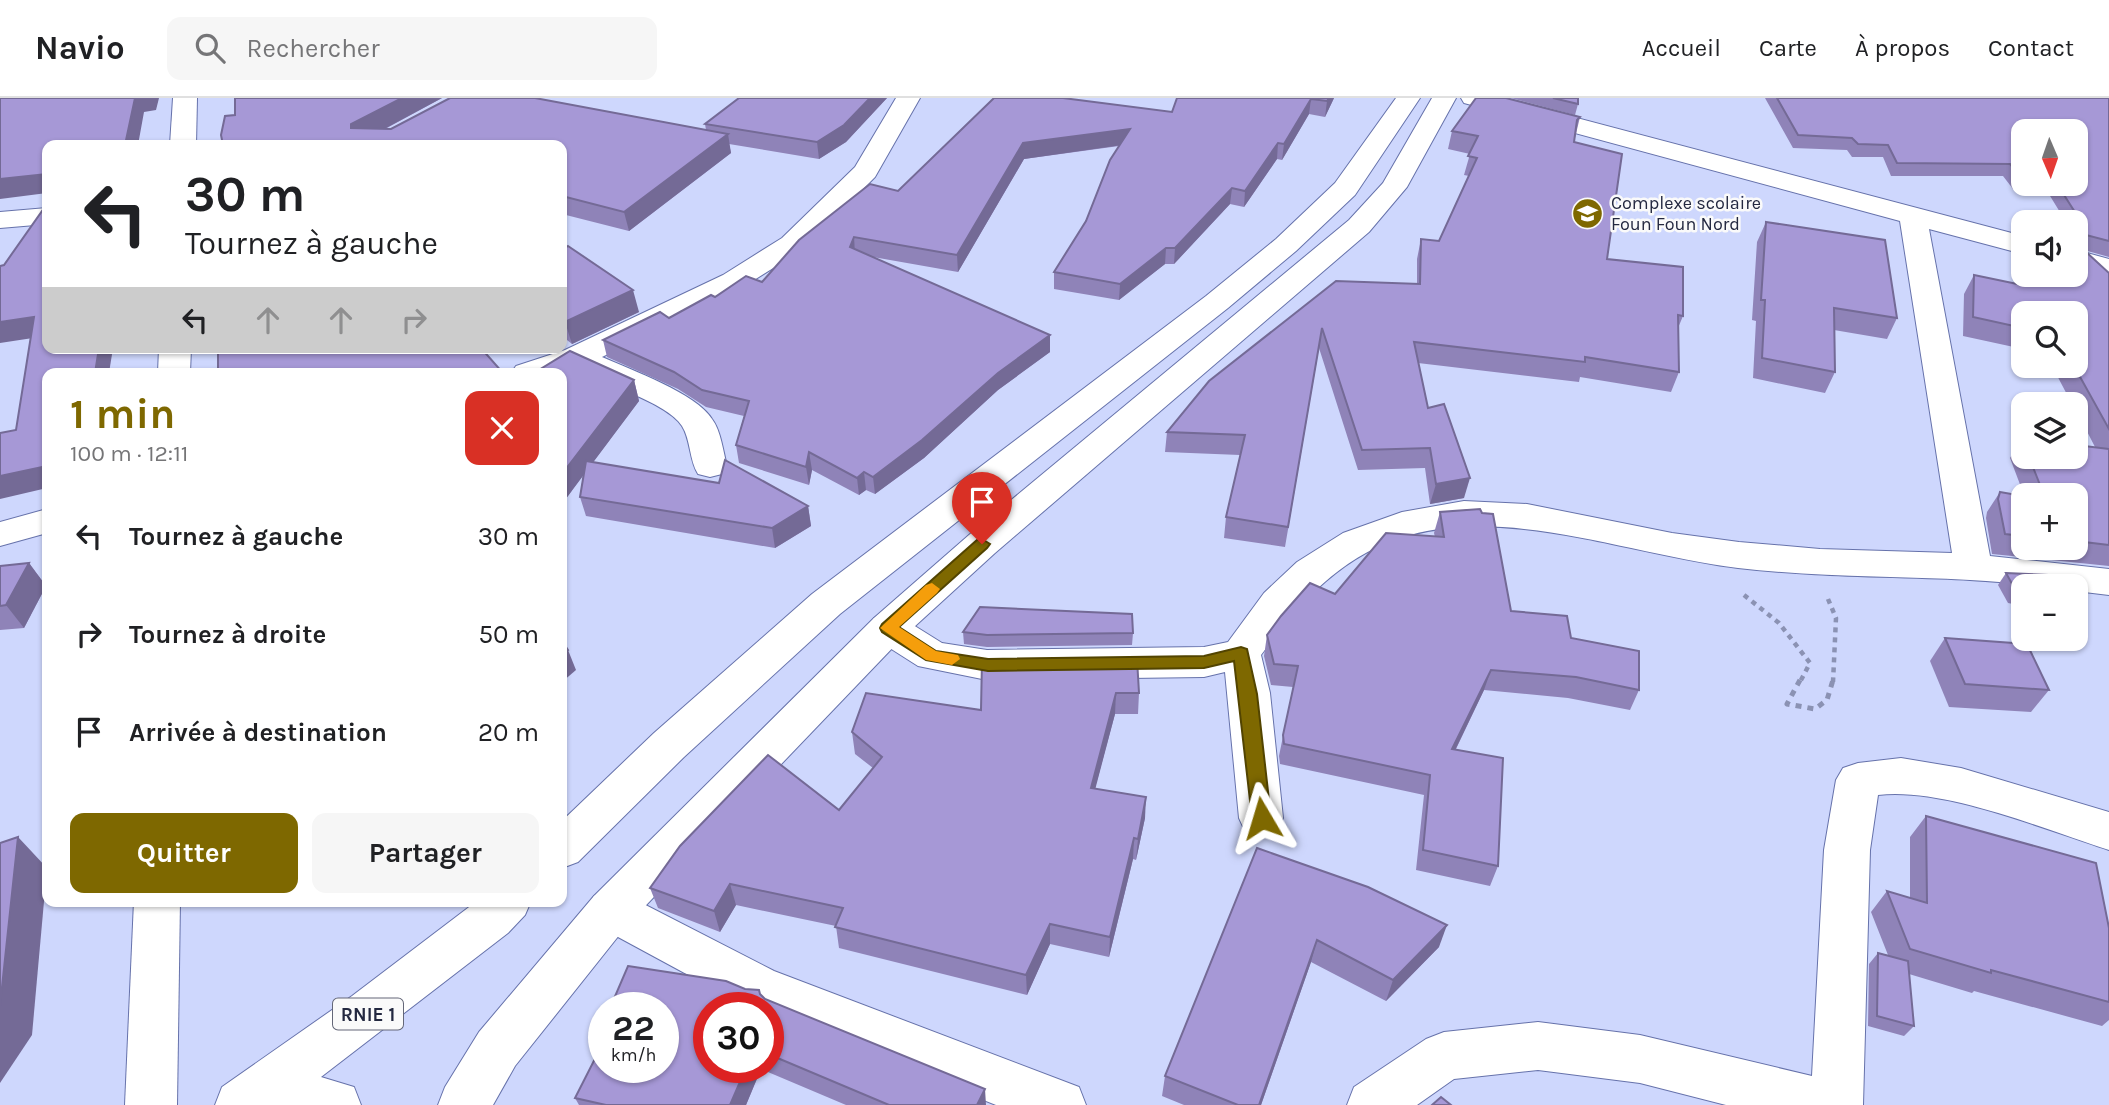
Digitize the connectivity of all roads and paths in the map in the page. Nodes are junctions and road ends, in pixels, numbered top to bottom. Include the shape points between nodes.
1 (185, 98) edge
2 (908, 98) edge
3 (1408, 98) edge
4 (1444, 98) edge
5 (1473, 98) edge
6 (183, 140) edge
7 (1913, 215) junction
8 (42, 216) edge
9 (0, 220) edge
10 (2011, 242) edge
11 (2088, 262) edge
12 (2109, 268) edge
13 (576, 357) junction
14 (542, 368) edge
15 (710, 466) dead end
16 (42, 522) edge
17 (0, 534) edge
18 (1739, 555) junction
19 (1820, 562) junction
20 (1973, 567) junction
21 (2109, 582) edge
22 (888, 628) junction
23 (1241, 653) junction
24 (1262, 818) dead end
25 (2109, 831) edge
26 (567, 844) edge
27 (157, 907) edge
28 (502, 907) edge
29 (611, 910) junction
30 (151, 1105) edge
31 (241, 1105) edge
32 (248, 1105) edge
33 (335, 1105) edge
34 (464, 1105) edge
35 (1060, 1105) edge
36 (1373, 1105) edge
37 (1827, 1105) edge
38 (1837, 1105) edge

1 - 6 main road
2 - 13 main road via 866,171 792,244 733,281
3 - 26 main road via 1345,189 1286,245 826,604
4 - 22 main road via 1394,187 1359,226
5 - 7 main road
7 - 10 main road
7 - 20 main road
8 - 9 main road
11 - 12 main road
13 - 14 main road
13 - 15 main road via 671,401 698,422
16 - 17 main road
18 - 19 main road
18 - 19 path via 1722,578 1779,623 1810,663 1787,704 1815,709 1830,694 1836,618 1818,578
18 - 23 main road via 1527,516 1464,513 1402,524 1356,542 1310,570 1278,603
19 - 20 main road
20 - 21 main road
22 - 23 main road via 932,656 988,665 1204,662
22 - 29 main road
23 - 24 main road
25 - 38 main road via 1961,786 1901,775 1858,780 1847,850
27 - 30 main road
28 - 31 main road, RNIE 1 via 370,1012
29 - 34 main road via 497,1049
29 - 35 main road via 757,987
32 - 33 main road via 286,1097
36 - 37 main road via 1444,1056 1538,1046 1640,1059

